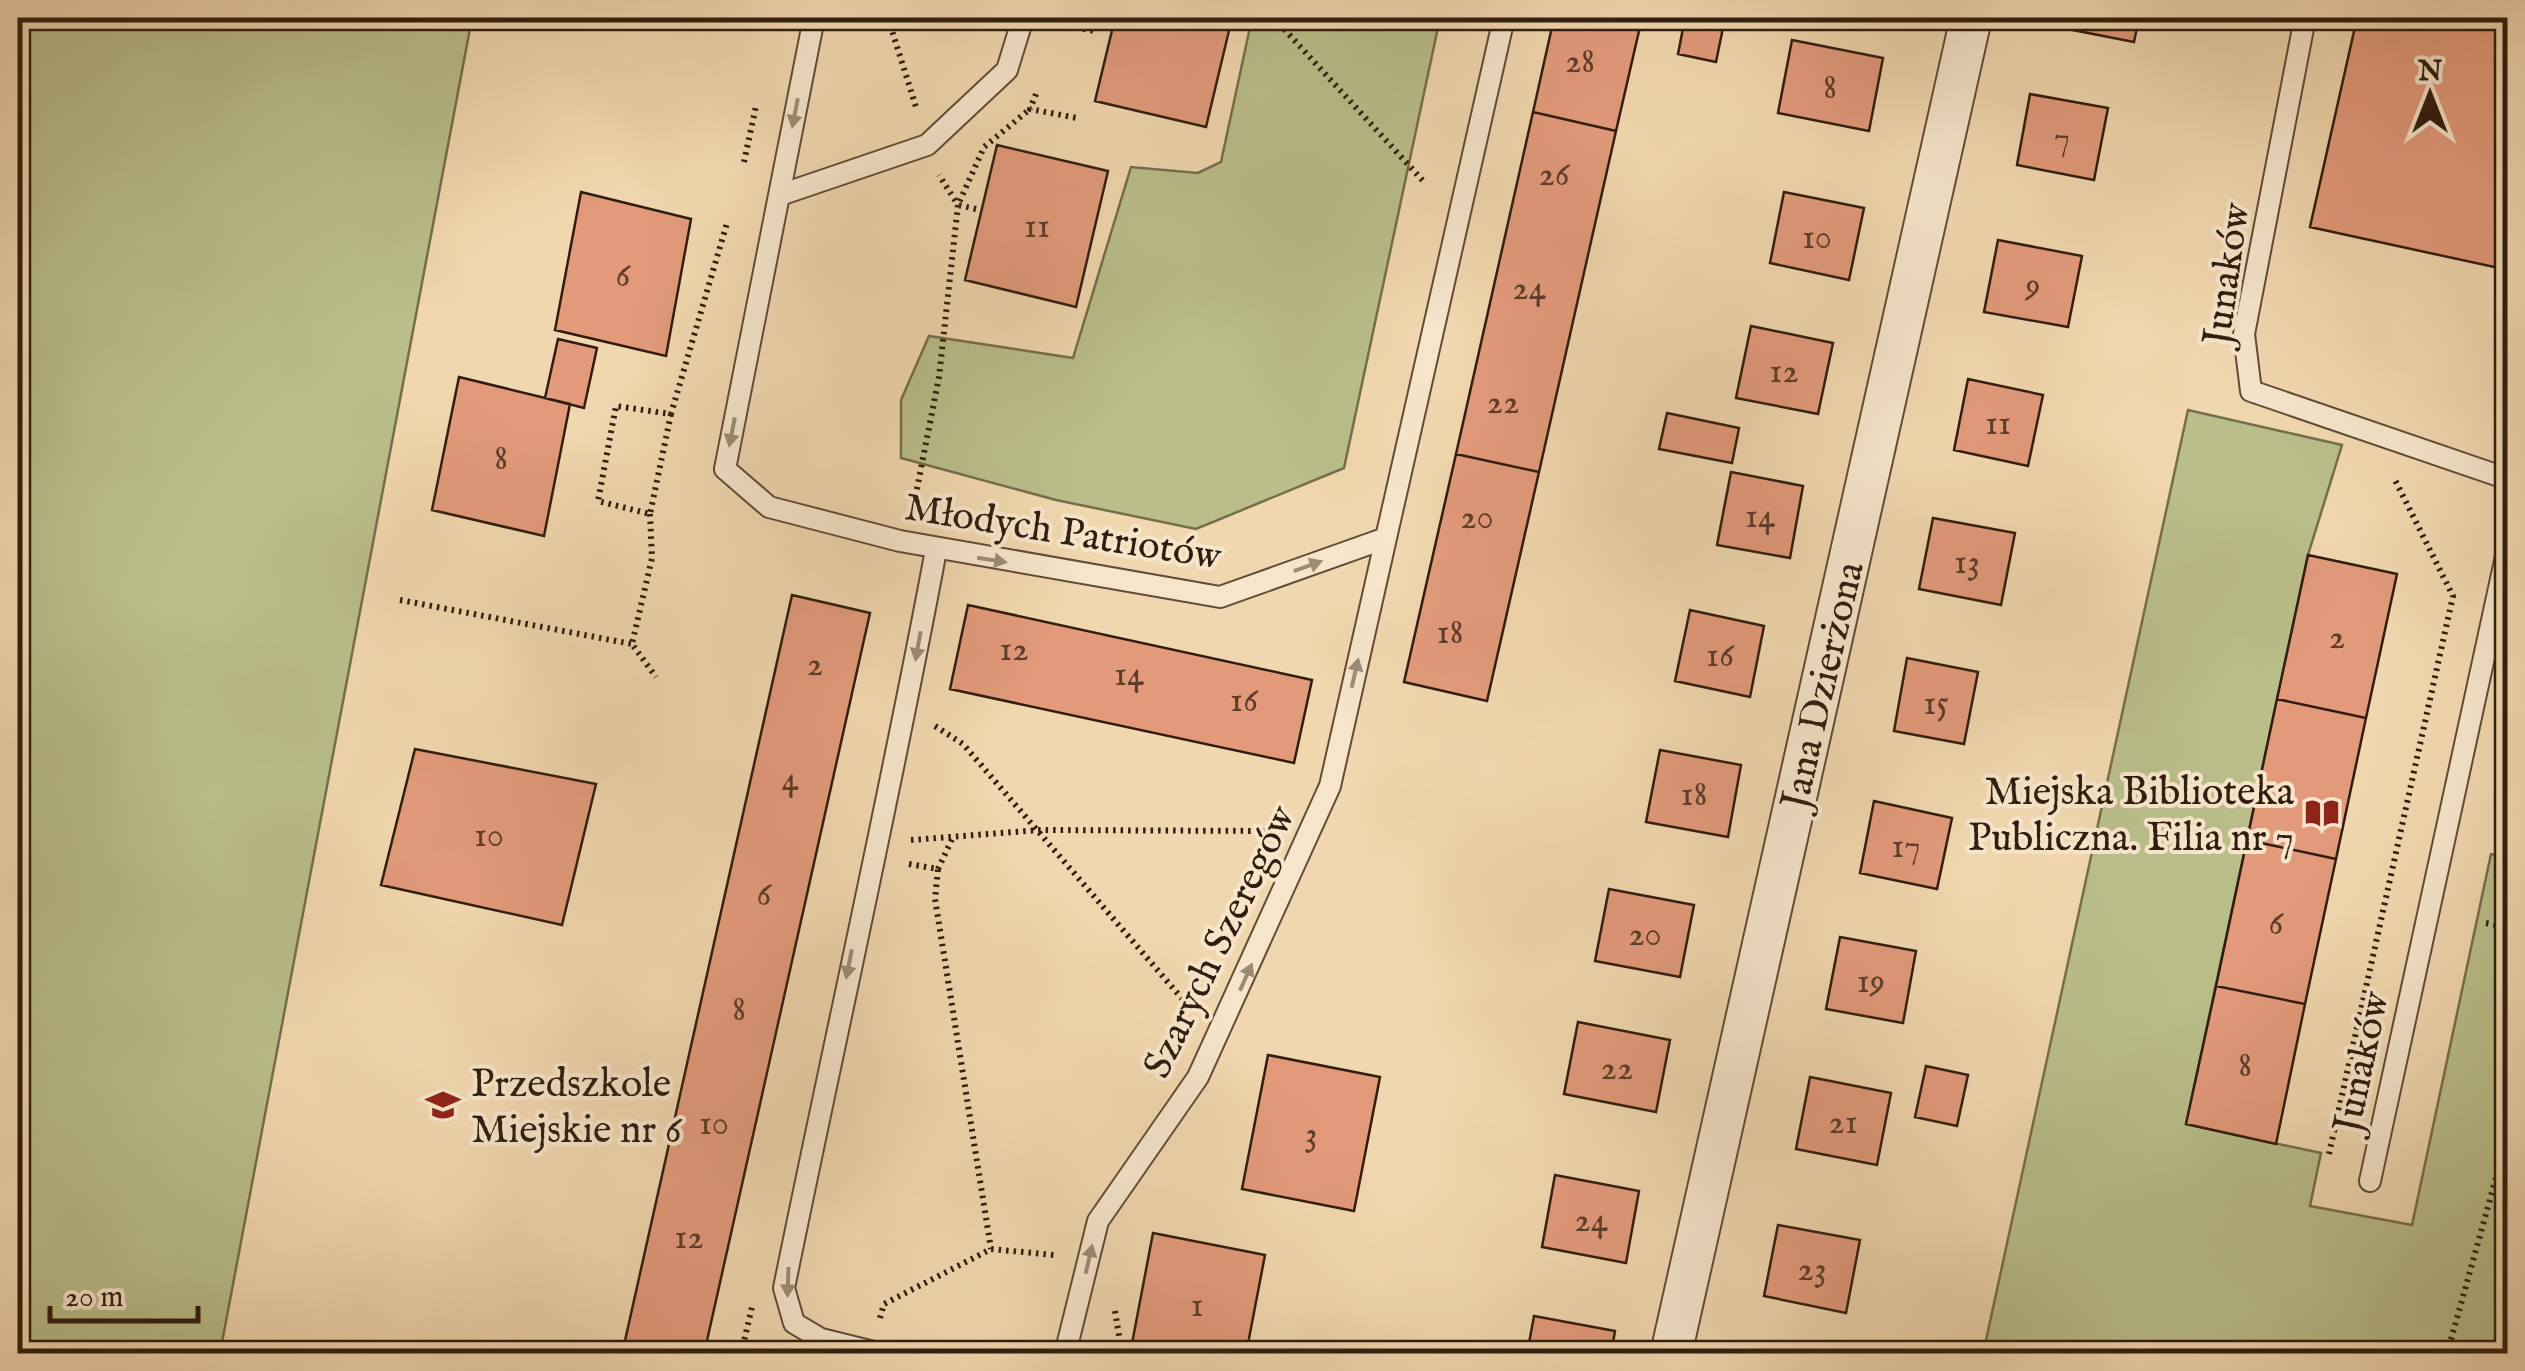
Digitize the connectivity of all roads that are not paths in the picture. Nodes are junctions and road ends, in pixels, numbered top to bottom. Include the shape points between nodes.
1 (814, 18) edge
2 (1023, 18) edge
3 (1504, 18) edge
4 (1971, 18) edge
5 (2305, 18) edge
6 (780, 194) junction
7 (2508, 479) edge
8 (1386, 538) junction
9 (2508, 548) edge
10 (936, 550) junction
11 (2370, 1182) dead end
12 (882, 1354) edge
13 (1066, 1354) edge
14 (1671, 1354) edge

1 -> 6 lane, Młodych Patriotów
2 - 6 lane via 1007,70 927,145
3 - 8 lane
4 - 14 street, Jana Dzierżona
5 - 7 lane, Junaków via 2244,334 2251,391
6 -> 10 lane, Młodych Patriotów via 725,469 768,507
10 -> 8 lane, Młodych Patriotów via 1220,597
13 -> 8 lane, Szarych Szeregów via 1098,1221 1198,1077 1330,786
9 - 11 lane, Junaków
10 -> 12 lane via 784,1288 794,1323 820,1339

